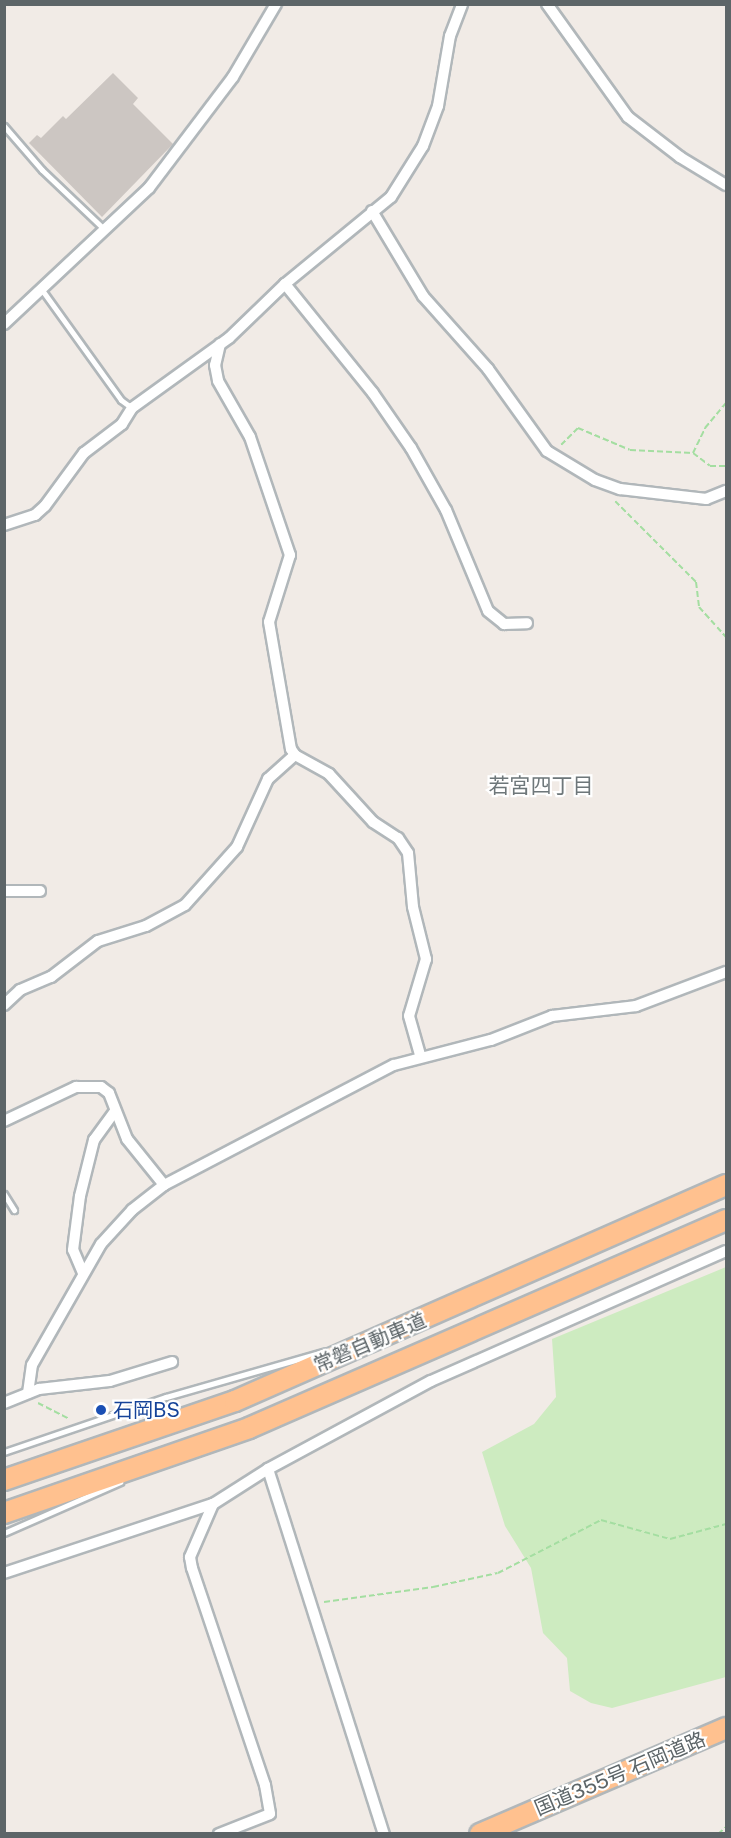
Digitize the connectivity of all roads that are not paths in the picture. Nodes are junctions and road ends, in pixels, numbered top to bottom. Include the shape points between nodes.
1 (276, 4) edge
2 (462, 4) edge
3 (547, 4) edge
4 (4, 126) edge
5 (726, 185) edge
6 (372, 211) junction
7 (107, 231) junction
8 (285, 284) junction
9 (42, 290) junction
10 (4, 324) edge
11 (220, 344) junction
12 (132, 408) junction
13 (726, 491) edge
14 (4, 525) edge
15 (527, 622) dead end
16 (295, 755) junction
17 (4, 891) edge
18 (40, 891) dead end
19 (726, 972) edge
20 (4, 1005) edge
21 (420, 1055) junction
22 (114, 1111) junction
23 (4, 1121) edge
24 (164, 1185) junction
25 (726, 1185) edge
26 (4, 1194) edge
27 (14, 1210) dead end
28 (726, 1220) edge
29 (726, 1251) edge
30 (83, 1273) junction
31 (435, 1316) junction
32 (172, 1362) dead end
33 (28, 1393) junction
34 (4, 1403) edge
35 (209, 1443) junction
36 (4, 1452) edge
37 (268, 1469) junction
38 (4, 1480) edge
39 (213, 1504) junction
40 (4, 1513) edge
41 (4, 1533) edge
42 (4, 1573) edge
43 (726, 1728) edge
44 (219, 1833) edge
45 (384, 1833) edge
46 (480, 1833) edge

1 - 7 street via 209,110 149,188
2 - 6 street via 450,36 438,106 423,146 391,197
3 - 5 street via 628,117 680,158
4 - 7 lane via 42,170
6 - 8 street
6 - 13 street via 423,296 488,369 547,451 595,480 621,489 706,499
7 - 9 street
8 - 11 street
8 - 15 street via 373,393 411,448 446,510 488,610 504,624
9 - 10 street
9 - 12 lane via 121,400
11 - 12 street
11 - 16 street via 215,365 218,381 249,437 290,555 269,622
12 - 14 street via 122,424 84,453 45,507 35,515
16 - 20 street via 268,779 237,847 186,904 146,926 98,941 51,977 20,990
16 - 21 street via 329,774 373,822 398,838 408,852 413,907 426,959 409,1016
17 - 18 street
19 - 21 street via 636,1006 552,1016 491,1040
21 - 24 street via 372,1075 306,1114
22 - 23 street via 105,1089 76,1086
22 - 24 street via 131,1145
22 - 30 street via 94,1140 80,1196 72,1250
24 - 30 street via 132,1210 101,1244
25 - 31 highway, 常磐自動車道
26 - 27 lane
28 - 35 highway, 常磐自動車道 via 447,1344
29 - 37 street via 431,1381
30 - 33 street via 32,1365
31 - 36 lane via 166,1397
31 - 38 highway, 常磐自動車道 via 234,1401
32 - 33 street via 110,1382
33 - 34 street
35 - 40 highway, 常磐自動車道
35 - 41 lane
37 - 39 street
37 - 45 street
39 - 42 street
39 - 44 street via 190,1557 192,1568 265,1785 270,1814
43 - 46 highway, 国道355号 石岡道路

